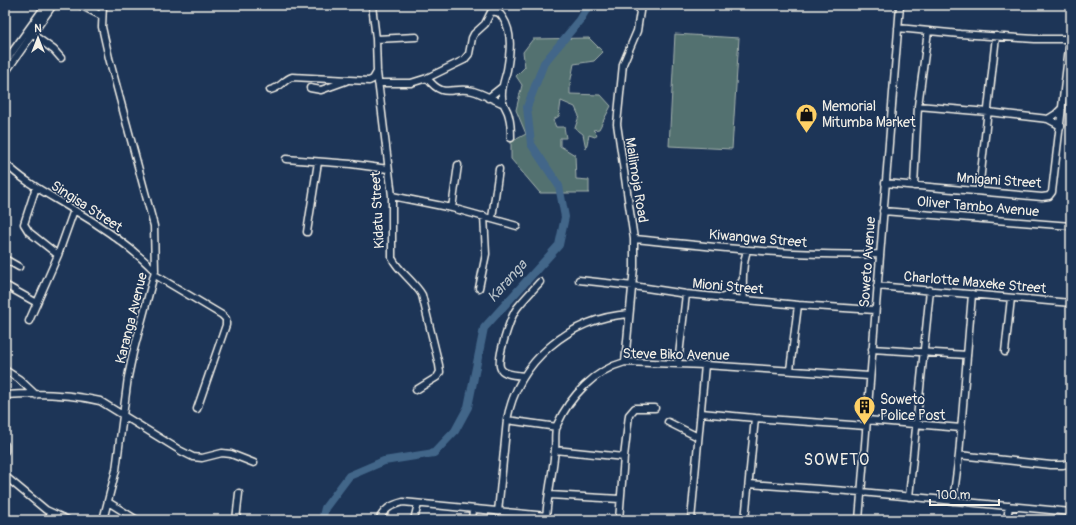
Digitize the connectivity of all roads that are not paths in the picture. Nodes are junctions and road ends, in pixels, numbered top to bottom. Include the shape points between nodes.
1 (46, 5) edge
2 (52, 5) edge
3 (80, 5) edge
4 (103, 5) edge
5 (372, 5) edge
6 (641, 5) edge
7 (900, 5) edge
8 (102, 16) junction
9 (898, 28) junction
10 (928, 31) junction
11 (32, 34) junction
12 (996, 36) junction
13 (416, 37) dead end
14 (376, 39) junction
15 (1070, 39) edge
16 (61, 58) dead end
17 (5, 62) edge
18 (377, 72) junction
19 (5, 73) edge
20 (427, 78) junction
21 (350, 80) junction
22 (378, 83) junction
23 (502, 87) junction
24 (310, 88) dead end
25 (270, 90) dead end
26 (488, 98) junction
27 (502, 103) junction
28 (918, 106) junction
29 (1062, 108) junction
30 (988, 112) junction
31 (1048, 119) junction
32 (1060, 126) junction
33 (511, 138) dead end
34 (286, 159) dead end
35 (318, 162) junction
36 (5, 163) edge
37 (458, 165) dead end
38 (388, 169) junction
39 (499, 169) dead end
40 (885, 183) junction
41 (914, 186) junction
42 (36, 187) junction
43 (979, 191) junction
44 (392, 196) junction
45 (452, 208) junction
46 (74, 210) junction
47 (883, 210) junction
48 (484, 216) junction
49 (492, 218) junction
50 (517, 226) dead end
51 (1071, 226) edge
52 (307, 232) dead end
53 (634, 239) junction
54 (747, 250) junction
55 (880, 254) junction
56 (58, 255) junction
57 (5, 259) edge
58 (19, 267) dead end
59 (155, 273) junction
60 (579, 280) dead end
61 (742, 281) junction
62 (540, 282) dead end
63 (5, 285) edge
64 (633, 286) junction
65 (877, 286) junction
66 (479, 288) dead end
67 (930, 290) junction
68 (686, 294) junction
69 (972, 294) junction
70 (723, 298) junction
71 (1011, 298) junction
72 (744, 300) junction
73 (37, 303) junction
74 (1071, 303) edge
75 (798, 305) junction
76 (875, 310) junction
77 (629, 314) junction
78 (29, 322) dead end
79 (872, 348) junction
80 (924, 352) junction
81 (1006, 352) dead end
82 (967, 355) junction
83 (625, 362) junction
84 (678, 364) junction
85 (705, 365) junction
86 (5, 370) edge
87 (790, 370) junction
88 (524, 376) junction
89 (870, 376) junction
90 (416, 390) dead end
91 (5, 395) edge
92 (36, 395) junction
93 (655, 408) dead end
94 (197, 409) dead end
95 (701, 413) junction
96 (123, 415) junction
97 (755, 418) junction
98 (507, 420) junction
99 (668, 422) dead end
100 (866, 423) junction
101 (917, 424) junction
102 (557, 426) junction
103 (961, 428) junction
104 (698, 437) junction
105 (5, 445) edge
106 (555, 450) junction
107 (5, 451) edge
108 (959, 455) junction
109 (624, 457) junction
110 (254, 463) dead end
111 (1071, 463) edge
112 (5, 476) edge
113 (748, 484) junction
114 (862, 492) junction
115 (239, 493) dead end
116 (549, 495) junction
117 (909, 497) junction
118 (620, 499) junction
119 (953, 501) junction
120 (108, 502) junction
121 (418, 504) junction
122 (1008, 506) junction
123 (473, 510) junction
124 (498, 512) junction
125 (1071, 512) edge
126 (546, 518) edge
127 (68, 520) edge
128 (102, 520) edge
129 (137, 520) edge
130 (236, 520) edge
131 (380, 520) edge
132 (414, 520) edge
133 (472, 520) edge
134 (619, 520) edge
135 (691, 520) edge
136 (745, 520) edge
137 (859, 520) edge
138 (1007, 520) edge

1 - 17 street
2 - 11 street
3 - 8 street
4 - 8 street, Karanga Avenue
5 - 14 street, Kidatu Street
6 - 53 street, Mailimoja Road via 637,31 623,64 617,124
7 - 9 street, Soweto Avenue
8 - 59 street, Karanga Avenue via 102,27 116,87 154,226
9 - 10 street
9 - 40 street, Soweto Avenue
10 - 12 street
10 - 28 street
11 - 16 street
11 - 19 street
12 - 15 street
12 - 30 street
13 - 14 street
14 - 18 street, Kidatu Street
15 - 29 street, Mnigani Street
18 - 21 street via 373,79
18 - 22 street, Kidatu Street
20 - 22 street via 404,83
20 - 23 street via 464,60 469,54 474,34 485,24 491,12 496,12 500,13 504,20 510,43
20 - 26 street via 439,90 472,90
21 - 24 street via 321,90
21 - 25 street via 292,77 279,88
22 - 38 street, Kidatu Street
23 - 26 street
23 - 27 street
26 - 27 street
27 - 33 street via 509,115
28 - 30 street
28 - 41 street
29 - 31 street
29 - 32 street, Mnigani Street
30 - 31 street
30 - 43 street
31 - 32 street
32 - 43 street, Mnigani Street via 1052,192 1048,196
34 - 35 street
35 - 38 street
35 - 52 street
36 - 42 street, Singisa Street
37 - 45 street
38 - 44 street, Kidatu Street
39 - 49 street
40 - 41 street, Mnigani Street
40 - 47 street, Soweto Avenue
41 - 43 street, Mnigani Street
42 - 46 street, Singisa Street
42 - 56 street via 24,224 29,232
44 - 45 street
44 - 90 street, Kidatu Street via 392,258 422,295 440,372 437,377
45 - 48 street
46 - 56 street
46 - 59 street, Singisa Street via 128,247
47 - 51 street, Oliver Tambo Avenue
47 - 55 street, Soweto Avenue
48 - 49 street
48 - 66 street via 486,254
49 - 50 street
53 - 54 street, Kiwangwa Street
53 - 64 street, Mailimoja Road
54 - 55 street, Kiwangwa Street via 828,255
54 - 61 street
55 - 65 street, Soweto Avenue
56 - 73 street
57 - 58 street
59 - 94 street, Singisa Street via 226,319
59 - 96 street, Karanga Avenue via 133,353
60 - 64 street, Mioni Street
61 - 70 street
61 - 72 street
62 - 88 street via 513,315 500,355 499,364 503,371
63 - 73 street
64 - 68 street, Mioni Street
64 - 77 street, Mailimoja Road
65 - 67 street, Charlotte Maxeke Street
65 - 76 street, Soweto Avenue
67 - 69 street, Charlotte Maxeke Street
67 - 80 street
68 - 70 street, Mioni Street
68 - 84 street
69 - 71 street, Charlotte Maxeke Street
69 - 82 street
70 - 72 street, Mioni Street
71 - 74 street, Charlotte Maxeke Street
71 - 81 street
72 - 75 street, Mioni Street
73 - 78 street
75 - 76 street, Mioni Street
75 - 87 street
76 - 79 street, Soweto Avenue
77 - 83 street, Mailimoja Road
77 - 88 street via 598,318 557,340 542,353
79 - 80 street
79 - 89 street, Soweto Avenue
80 - 82 street
80 - 101 street
82 - 103 street
83 - 84 street, Steve Biko Avenue
83 - 102 street, Steve Biko Avenue via 596,376 580,389
84 - 85 street, Steve Biko Avenue
85 - 87 street, Steve Biko Avenue
85 - 95 street
86 - 92 street
87 - 89 street, Steve Biko Avenue
88 - 98 street via 510,406
89 - 100 street, Soweto Avenue
91 - 92 street
92 - 96 street via 87,398 100,401
93 - 109 street via 639,407 632,410 629,415
95 - 97 street
95 - 104 street
96 - 110 street via 193,457 202,458 222,453
96 - 120 street, Karanga Avenue via 116,470
97 - 100 street
97 - 113 street
98 - 102 street
98 - 124 street
99 - 104 street
100 - 101 street
100 - 114 street, Soweto Avenue
101 - 103 street
101 - 117 street
102 - 106 street, Steve Biko Avenue
103 - 108 street
104 - 135 street
105 - 107 street
106 - 109 street
106 - 116 street, Steve Biko Avenue
108 - 111 street via 1056,466
108 - 119 street
109 - 118 street
112 - 127 street via 46,510
113 - 114 street
113 - 136 street
114 - 117 street
114 - 137 street, Soweto Avenue
115 - 130 street
116 - 118 street
116 - 126 street, Steve Biko Avenue
117 - 119 street
118 - 134 street
119 - 122 street
120 - 128 street, Karanga Avenue
120 - 129 street
121 - 123 street
121 - 131 street via 393,504 382,514
121 - 132 street
122 - 125 street
122 - 138 street
123 - 124 street
123 - 133 street
124 - 126 street

